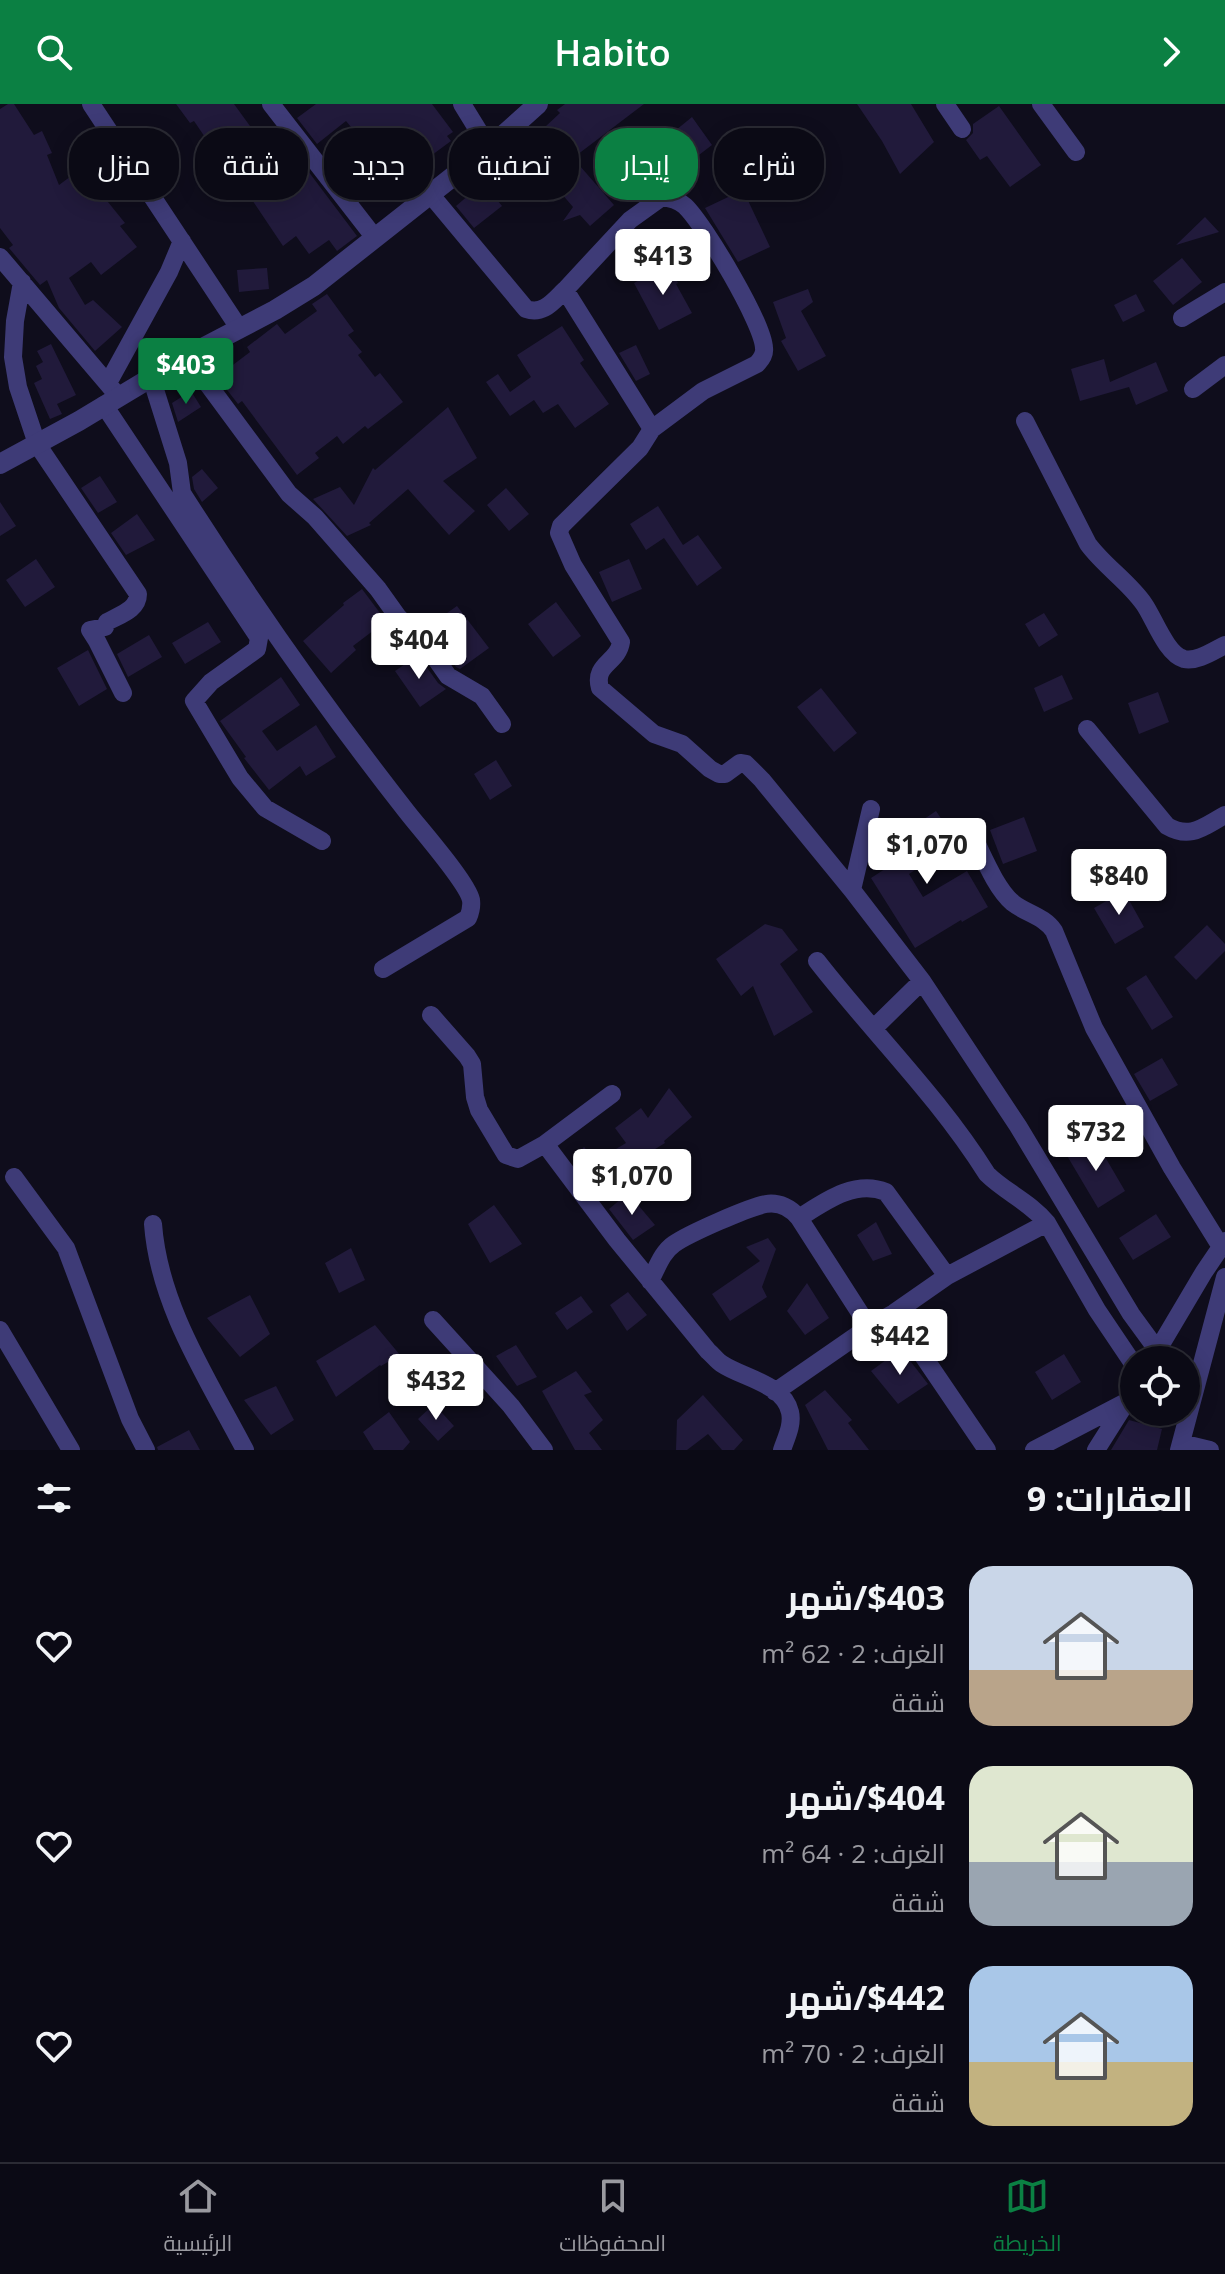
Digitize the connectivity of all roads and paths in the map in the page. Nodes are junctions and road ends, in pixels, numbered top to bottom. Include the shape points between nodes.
1 (91, 104) edge
2 (271, 104) edge
3 (462, 104) edge
4 (945, 104) edge
5 (1041, 104) edge
6 (536, 105) edge
7 (477, 128) edge
8 (511, 128) edge
9 (962, 129) dead end
10 (1076, 152) dead end
11 (449, 180) edge
12 (433, 193) edge
13 (433, 197) edge
14 (424, 200) edge
15 (375, 238) junction
16 (182, 241) junction
17 (0, 257) edge
18 (22, 282) junction
19 (565, 290) junction
20 (1225, 292) edge
21 (1182, 318) dead end
22 (8, 322) edge
23 (239, 328) junction
24 (187, 356) junction
25 (1225, 365) edge
26 (151, 377) junction
27 (1193, 389) dead end
28 (110, 395) junction
29 (1025, 421) dead end
30 (652, 429) junction
31 (37, 444) junction
32 (0, 464) edge
33 (1225, 645) edge
34 (123, 693) dead end
35 (502, 724) dead end
36 (1087, 729) dead end
37 (871, 809) dead end
38 (1225, 815) edge
39 (971, 832) dead end
40 (322, 841) dead end
41 (852, 890) junction
42 (817, 961) dead end
43 (383, 969) dead end
44 (922, 981) junction
45 (431, 1015) dead end
46 (874, 1028) junction
47 (612, 1094) dead end
48 (545, 1144) junction
49 (14, 1177) dead end
50 (799, 1218) junction
51 (1047, 1223) junction
52 (153, 1224) dead end
53 (1223, 1244) edge
54 (1204, 1272) junction
55 (947, 1276) junction
56 (1224, 1277) edge
57 (650, 1281) junction
58 (894, 1313) junction
59 (433, 1320) dead end
60 (869, 1327) junction
61 (0, 1330) edge
62 (1121, 1346) edge
63 (1149, 1346) edge
64 (1161, 1346) edge
65 (775, 1392) junction
66 (1120, 1402) edge
67 (1120, 1412) edge
68 (1180, 1447) edge
69 (71, 1450) edge
70 (146, 1450) edge
71 (245, 1450) edge
72 (544, 1450) edge
73 (782, 1450) edge
74 (987, 1450) edge
75 (1034, 1450) edge
76 (1096, 1450) edge
77 (1210, 1450) edge

1 - 16 street
2 - 15 street
3 - 7 street
4 - 9 street
5 - 10 street
6 - 8 street
11 - 12 street
13 - 19 street via 526,309 543,311
14 - 15 street
15 - 23 street via 314,286
16 - 23 street
16 - 28 street
17 - 18 street
18 - 22 street
18 - 28 street
19 - 30 street
19 - 30 street via 630,220 662,197 684,205 721,258 749,307 764,344 763,357 703,391
20 - 21 street
22 - 31 street via 18,387
23 - 24 street
24 - 26 street
24 - 35 street via 289,494 378,589 448,676 482,696
25 - 27 street
26 - 28 street
26 - 43 street via 182,493 354,745 470,897 468,918
28 - 31 street
28 - 40 street via 259,638 257,649 194,701 240,778 265,808
29 - 33 street via 1088,544 1143,602 1170,649 1187,660
30 - 41 street via 559,533 621,642 599,672 600,688 654,734 682,744 719,774 746,764
31 - 32 street
31 - 34 street via 138,594 134,606 105,627 90,630
36 - 38 street via 1167,826 1182,834
37 - 41 street
39 - 53 street via 1003,892 1054,931 1094,1028 1172,1168
41 - 44 street
42 - 46 street
44 - 46 street
44 - 63 street via 1018,1126
45 - 48 street via 472,1064 479,1110 506,1155 518,1159
46 - 51 street via 945,1112 987,1174
47 - 48 street
48 - 57 street
49 - 70 street via 66,1248
50 - 55 street via 842,1193 879,1189
50 - 57 street via 781,1205 766,1204 733,1216 674,1244
50 - 60 street
51 - 55 street
51 - 62 street
52 - 71 street via 158,1263 185,1336
53 - 54 street
54 - 56 street
54 - 64 street
55 - 58 street
56 - 68 street
57 - 65 street via 723,1365
58 - 60 street
58 - 74 street
59 - 72 street
60 - 65 street
61 - 69 street
65 - 73 street via 790,1411
66 - 75 street
67 - 76 street
68 - 77 street

